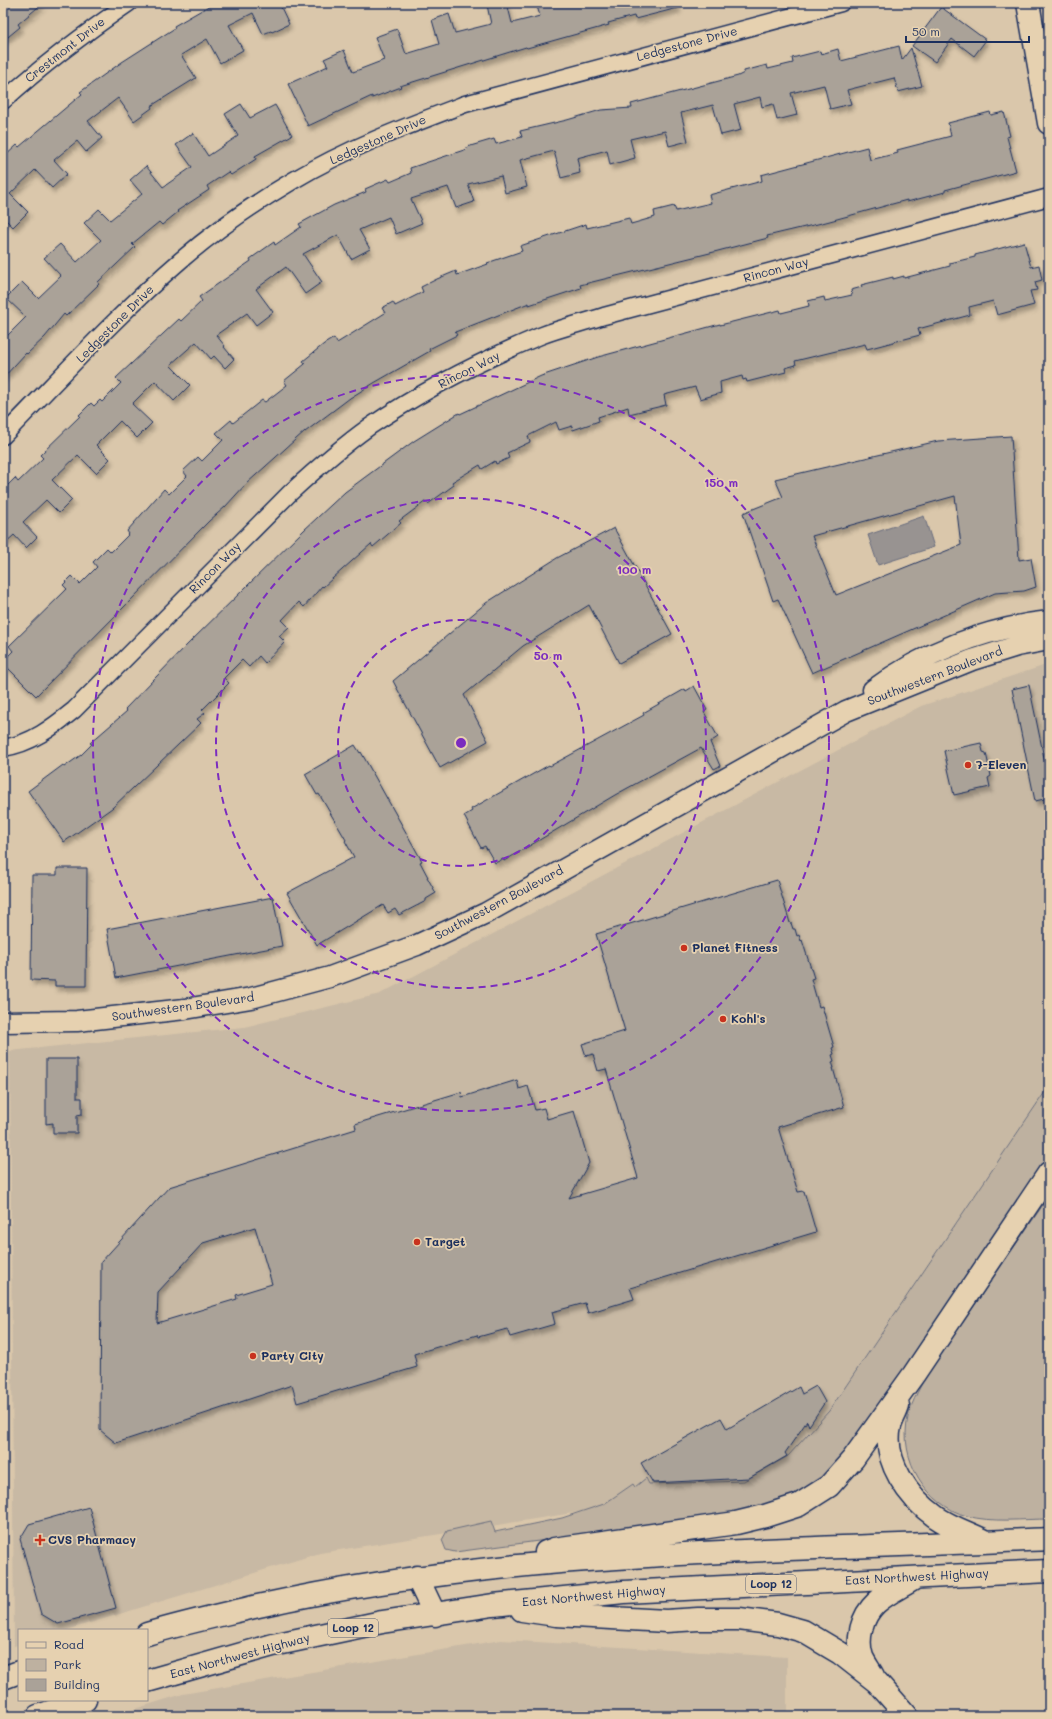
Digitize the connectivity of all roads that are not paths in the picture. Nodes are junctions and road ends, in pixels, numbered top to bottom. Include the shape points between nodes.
1 (129, 3) edge
2 (841, 3) edge
3 (1028, 3) edge
4 (3, 101) edge
5 (1049, 123) edge
6 (1049, 197) edge
7 (3, 436) edge
8 (1049, 621) edge
9 (1049, 640) edge
10 (846, 711) junction
11 (3, 748) edge
12 (3, 1022) edge
13 (1048, 1177) edge
14 (914, 1374) junction
15 (1049, 1539) edge
16 (988, 1542) junction
17 (512, 1566) junction
18 (1049, 1571) edge
19 (440, 1575) junction
20 (918, 1576) junction
21 (416, 1577) junction
22 (493, 1606) junction
23 (435, 1615) junction
24 (148, 1634) edge
25 (18, 1672) edge
26 (3, 1678) edge
27 (148, 1681) edge
28 (877, 1682) junction
29 (83, 1701) edge
30 (38, 1716) edge
31 (907, 1716) edge

1 - 4 street, Crestmont Drive via 86,33
2 - 7 street, Ledgestone Drive via 465,104 408,125 345,153 295,179 238,217 182,260 131,307
3 - 5 main road
6 - 11 street, Rincon Way via 604,316 541,336 471,368 410,401 368,428 326,461 290,493 74,710 45,732 13,747
8 - 10 street, Southwestern Boulevard via 1024,624 966,640 921,660 882,684
9 - 10 street, Southwestern Boulevard via 1016,646 972,660
10 - 12 street, Southwestern Boulevard via 486,913 410,948 330,977 251,998 185,1009 77,1021
13 - 14 main road
14 - 16 main road via 890,1426 889,1447 896,1472 923,1506 937,1517
14 - 17 main road via 853,1459 829,1486 799,1505 736,1523 554,1548
15 - 16 main road
16 - 17 main road via 645,1555
17 - 19 main road
18 - 20 main road, East Northwest Highway / Loop 12
19 - 21 main road
19 - 23 main road
20 - 22 main road, East Northwest Highway / Loop 12 via 624,1592
20 - 28 main road via 876,1603 861,1628 863,1658
21 - 23 main road
21 - 24 main road via 318,1593 200,1619
22 - 23 main road, East Northwest Highway / Loop 12
22 - 28 main road via 556,1615 666,1621 698,1618 739,1619 778,1624 803,1631
23 - 27 main road, East Northwest Highway / Loop 12 via 382,1622 273,1645
25 - 26 main road
28 - 31 main road
29 - 30 main road

